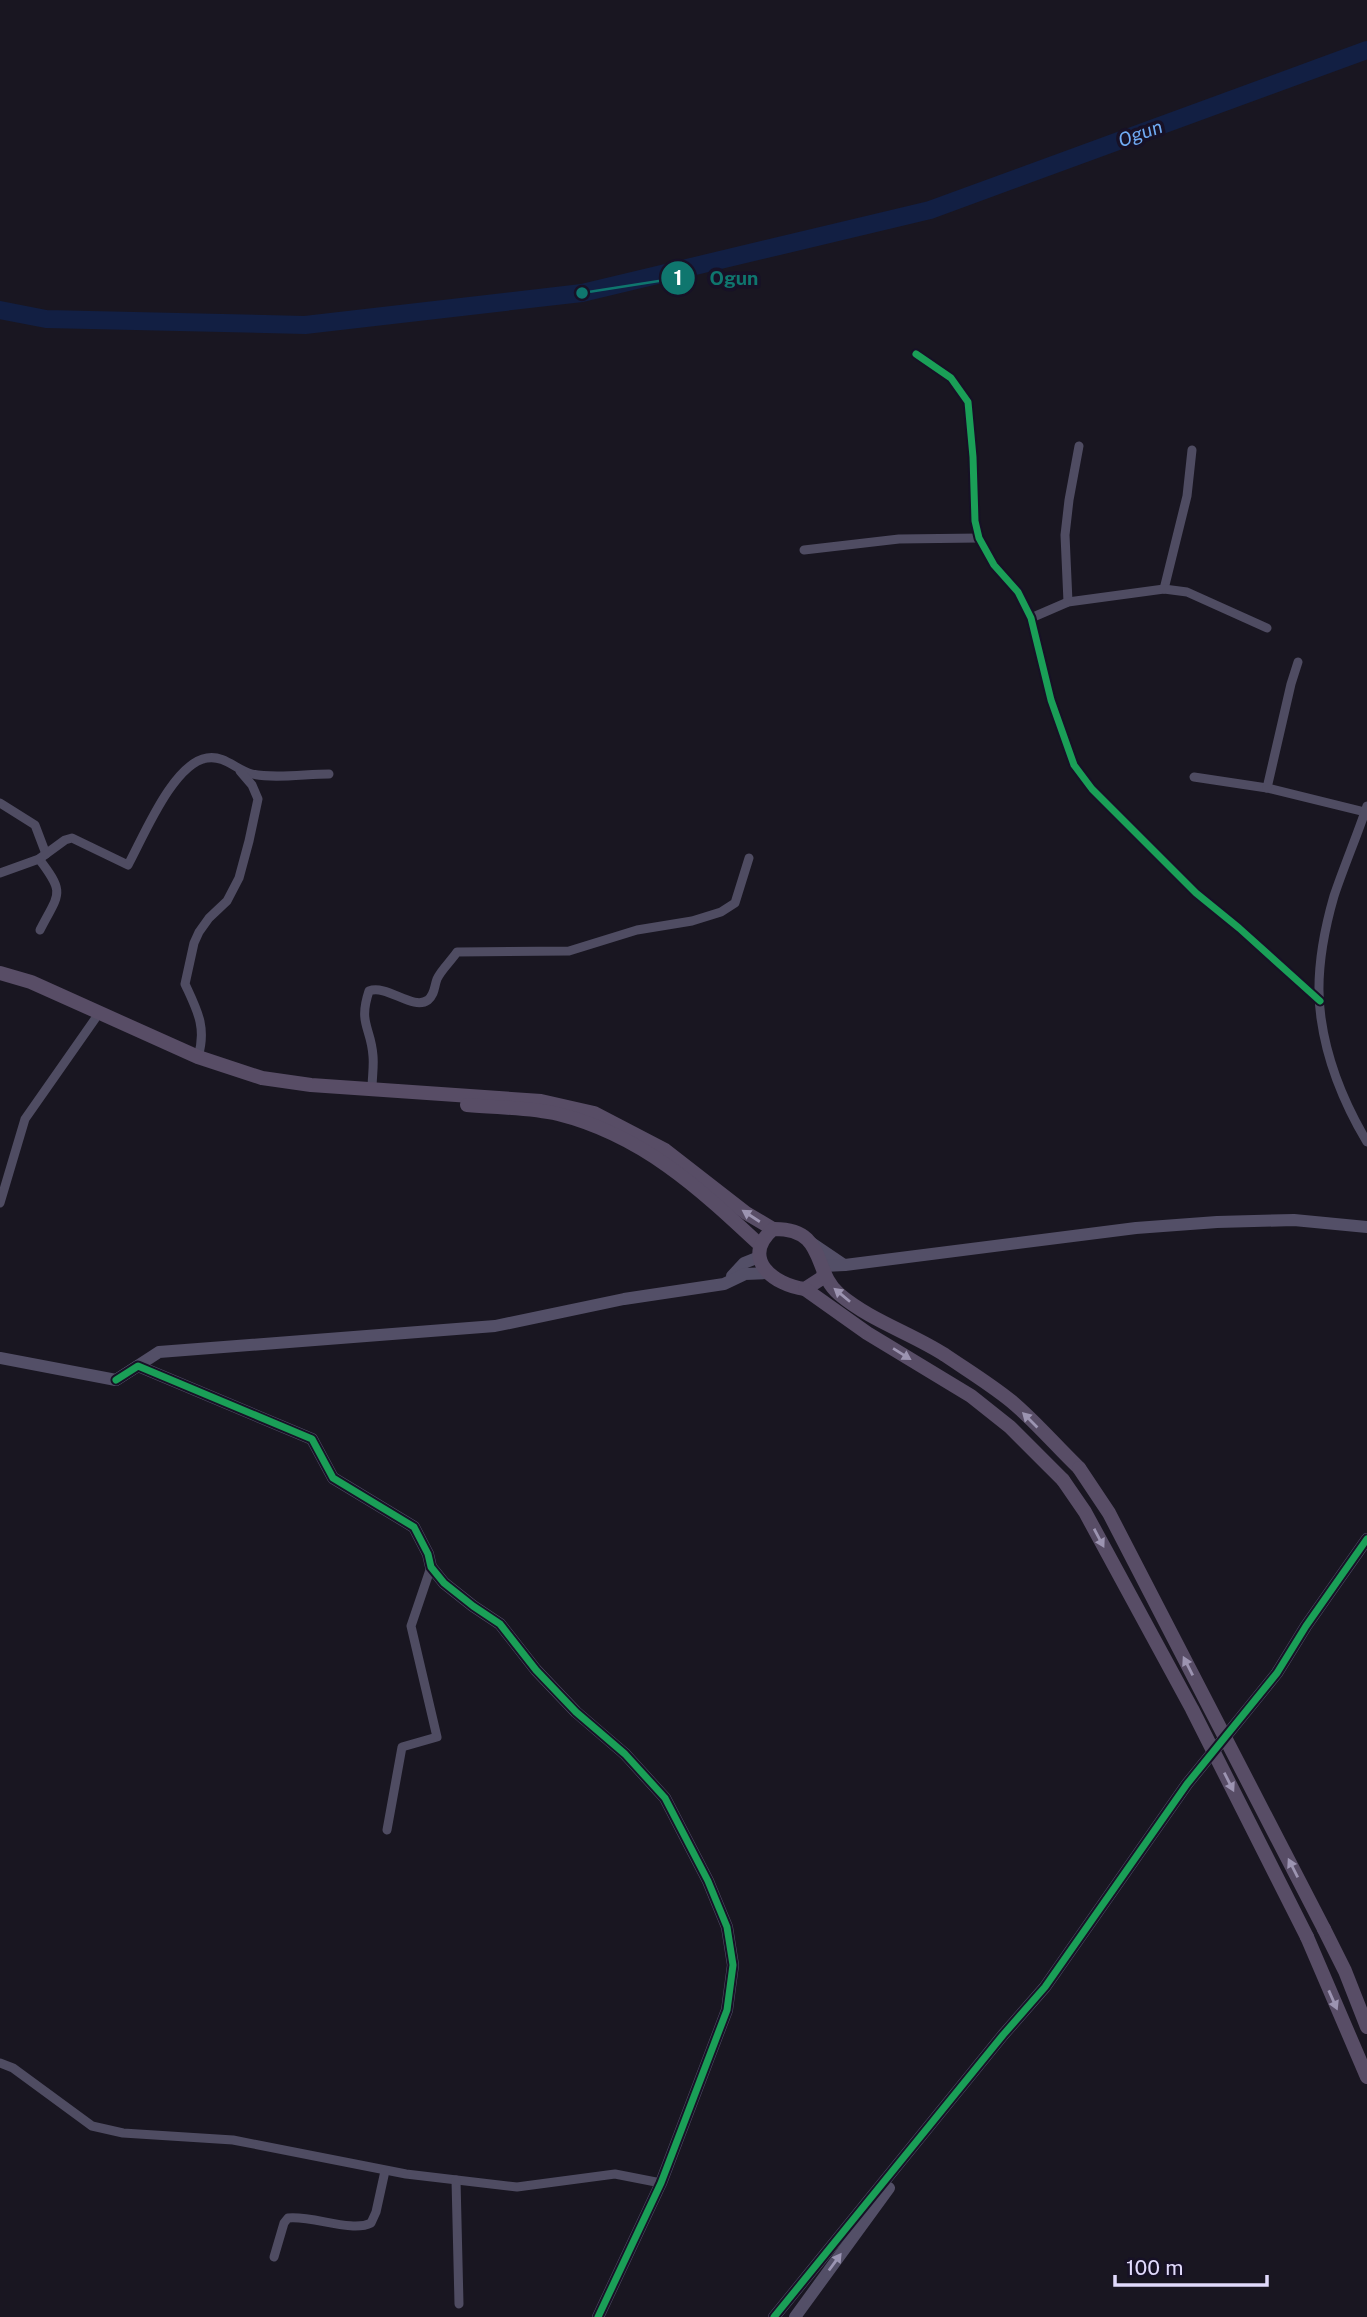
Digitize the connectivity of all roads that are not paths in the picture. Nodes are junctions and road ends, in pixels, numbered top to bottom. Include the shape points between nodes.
1 (916, 354) dead end
2 (1079, 446) dead end
3 (1192, 450) dead end
4 (979, 538) junction
5 (804, 550) dead end
6 (1164, 589) junction
7 (1068, 602) junction
8 (1031, 618) junction
9 (1267, 628) dead end
10 (1298, 662) dead end
11 (237, 767) junction
12 (329, 774) dead end
13 (1194, 777) dead end
14 (1267, 788) junction
15 (0, 803) edge
16 (1366, 809) edge
17 (42, 857) junction
18 (749, 858) dead end
19 (0, 873) edge
20 (40, 930) dead end
21 (0, 973) edge
22 (0, 982) edge
23 (1320, 1001) junction
24 (95, 1020) junction
25 (198, 1057) junction
26 (372, 1089) junction
27 (1367, 1142) edge
28 (0, 1203) edge
29 (1367, 1227) edge
30 (773, 1229) junction
31 (810, 1242) junction
32 (759, 1251) junction
33 (845, 1265) junction
34 (824, 1269) junction
35 (767, 1273) junction
36 (724, 1284) junction
37 (805, 1289) junction
38 (0, 1358) edge
39 (116, 1380) junction
40 (1367, 1539) edge
41 (431, 1567) junction
42 (387, 1830) dead end
43 (1367, 2027) edge
44 (0, 2063) edge
45 (1367, 2077) edge
46 (956, 2094) junction
47 (385, 2171) junction
48 (456, 2180) junction
49 (661, 2183) junction
50 (274, 2257) dead end
51 (459, 2304) dead end
52 (598, 2317) edge
53 (774, 2317) edge
54 (796, 2317) edge

1 - 4 street via 951,378 968,402
2 - 7 street via 1065,535
3 - 6 street via 1187,496
4 - 5 street via 900,539
4 - 8 street
6 - 7 street
6 - 9 street via 1188,592
7 - 8 street
8 - 23 street via 1062,735 1074,765 1092,789 1196,893
10 - 14 street
11 - 12 street via 252,774
11 - 17 street via 223,759 194,763 164,795 128,865 72,838
11 - 25 street via 258,799 239,878 228,901 209,918 194,943 185,984 200,1020
13 - 14 street
14 - 16 street
15 - 17 street via 35,825
16 - 23 street via 1334,897
17 - 19 street
17 - 20 street via 58,887
18 - 26 street via 735,903 721,912 569,951 457,952 438,975 435,992 419,1003 381,990 369,991 364,1024 373,1055
21 - 25 main road via 31,982
22 - 24 main road
23 - 27 street via 1332,1062 1346,1103
24 - 28 street via 24,1119
24 - 32 main road via 196,1065 260,1086 539,1111 592,1125 659,1158 700,1190
25 - 26 main road via 262,1078
30 -> 26 main road via 666,1150 594,1113 541,1101
29 - 33 street via 1294,1220 1217,1222
30 - 31 main road via 792,1231
30 - 32 main road
31 - 33 street
31 - 34 main road
32 - 35 main road
32 - 36 street
33 - 34 street
34 - 37 main road via 822,1278
43 -> 34 main road, bridge via 1324,1929 1109,1513 1079,1468 1011,1401 942,1353 865,1313 829,1283
35 - 36 street via 745,1274
35 - 37 main road
36 - 39 street via 495,1326 159,1352
37 -> 45 main road, bridge via 867,1334 971,1396 1063,1480 1192,1709 1307,1937
38 - 39 street
39 - 41 street via 138,1366 312,1439 333,1478 414,1527
40 - 46 street via 1277,1673 1187,1783 1045,1987
41 - 42 street via 411,1626 437,1737 402,1747
41 - 49 street via 444,1583 500,1624 576,1712 666,1798 719,1906 731,1946 727,2010
44 - 47 street via 92,2126 106,2130 233,2140
46 - 53 street
54 -> 46 street
47 - 48 street
47 - 50 street via 371,2222 358,2227 288,2218
48 - 49 street via 517,2186 615,2174
48 - 51 street
49 - 52 street

